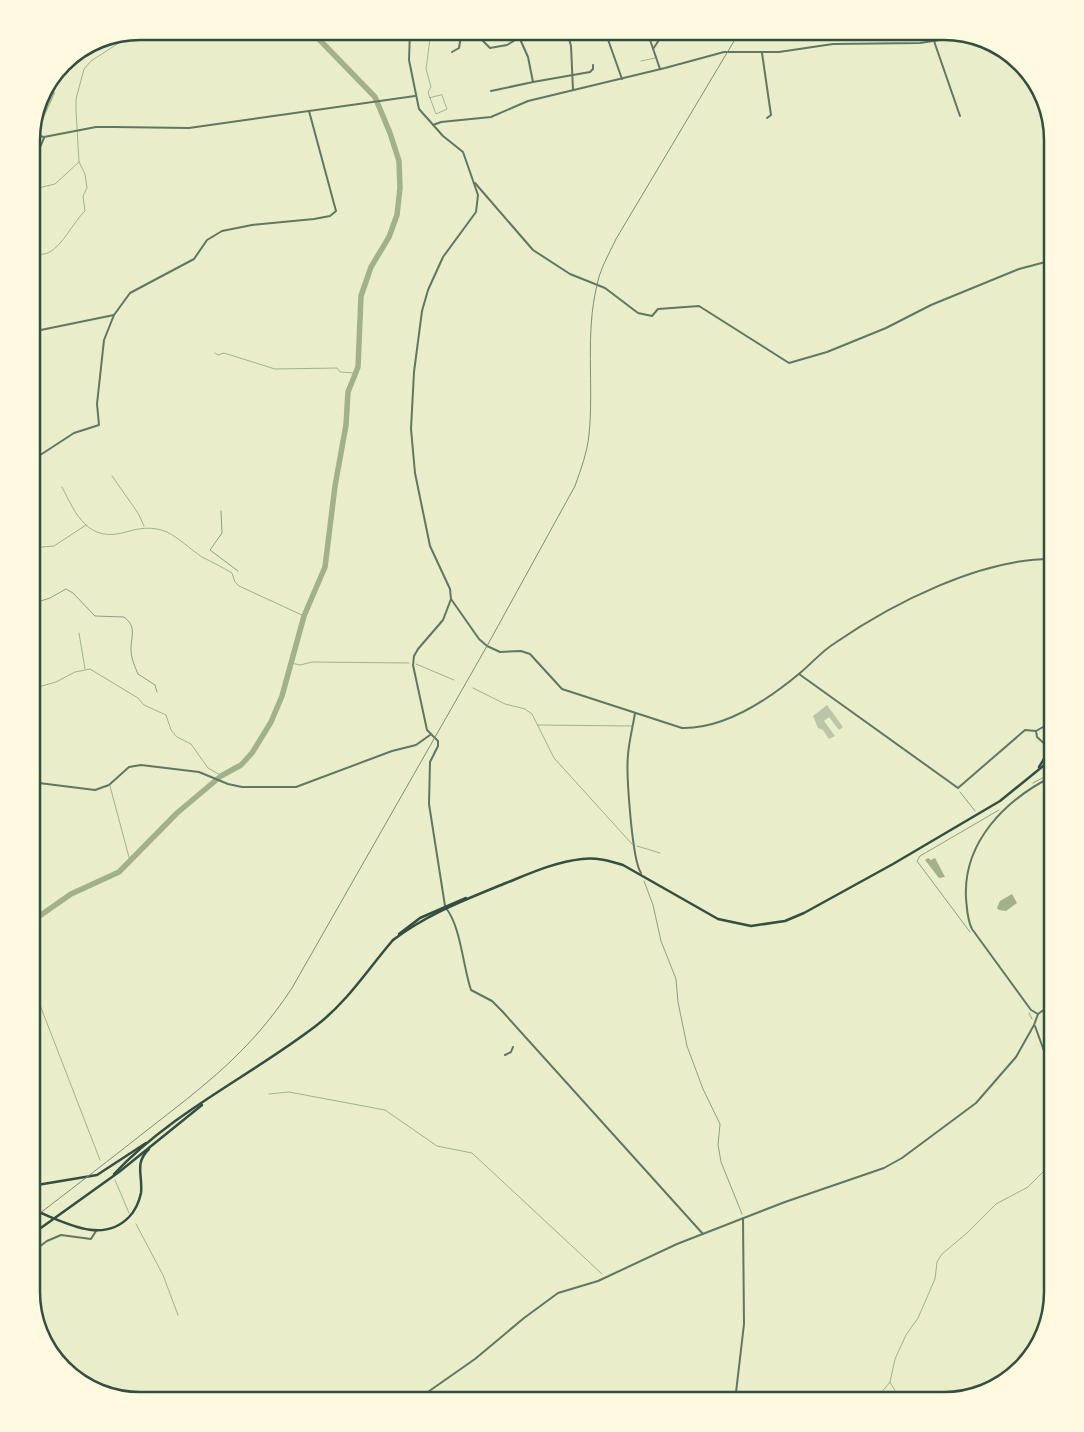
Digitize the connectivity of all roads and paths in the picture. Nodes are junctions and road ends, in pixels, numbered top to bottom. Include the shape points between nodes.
1 (409, 40) edge
2 (430, 40) edge
3 (460, 40) edge
4 (482, 40) edge
5 (518, 40) edge
6 (520, 40) edge
7 (569, 40) edge
8 (608, 40) edge
9 (650, 40) edge
10 (659, 40) edge
11 (940, 40) edge
12 (934, 41) junction
13 (653, 49) junction
14 (452, 52) dead end
15 (762, 53) junction
16 (655, 58) junction
17 (641, 61) dead end
18 (592, 65) dead end
19 (661, 69) junction
20 (572, 75) junction
21 (622, 79) junction
22 (533, 82) junction
23 (573, 90) junction
24 (491, 91) dead end
25 (415, 96) junction
26 (430, 98) junction
27 (309, 111) junction
28 (960, 116) dead end
29 (767, 118) dead end
30 (433, 125) junction
31 (40, 135) edge
32 (46, 136) junction
33 (40, 146) edge
34 (475, 183) junction
35 (1044, 262) edge
36 (114, 315) junction
37 (40, 330) edge
38 (40, 455) edge
39 (220, 511) dead end
40 (1044, 559) edge
41 (238, 570) dead end
42 (452, 599) junction
43 (40, 601) edge
44 (799, 674) junction
45 (157, 692) dead end
46 (635, 713) junction
47 (1044, 729) edge
48 (1036, 731) junction
49 (430, 735) junction
50 (1044, 743) edge
51 (1044, 760) edge
52 (1044, 764) edge
53 (1036, 772) junction
54 (1044, 777) edge
55 (1044, 781) edge
56 (40, 783) edge
57 (1033, 783) dead end
58 (958, 788) junction
59 (1004, 806) dead end
60 (977, 815) junction
61 (641, 873) junction
62 (447, 908) junction
63 (971, 933) dead end
64 (393, 940) junction
65 (1027, 1009) dead end
66 (1044, 1010) edge
67 (1038, 1014) junction
68 (1034, 1025) junction
69 (513, 1047) dead end
70 (1044, 1052) edge
71 (506, 1055) dead end
72 (172, 1126) junction
73 (40, 1185) edge
74 (40, 1212) edge
75 (743, 1218) junction
76 (40, 1228) edge
77 (96, 1231) junction
78 (703, 1234) junction
79 (40, 1247) edge
80 (428, 1392) edge
81 (737, 1392) edge

1 - 25 street
2 - 26 lane via 426,68
3 - 14 street via 459,48
4 - 5 street via 490,48
6 - 22 street
7 - 20 street
8 - 21 street
9 - 13 street
10 - 13 street
11 - 12 street
12 - 15 street via 832,44
12 - 28 street
13 - 16 street
15 - 19 street via 724,52
15 - 29 street via 770,115
16 - 17 lane
16 - 19 street
18 - 20 street via 590,72
19 - 21 street
20 - 22 street
20 - 23 street
21 - 23 street
22 - 24 street
23 - 30 street via 528,101 491,117
25 - 27 street
25 - 30 street via 419,109
26 - 26 lane via 435,113 446,111 442,95
27 - 32 street via 189,128 114,126
27 - 36 street via 336,211 322,218 252,225 214,234 194,258 132,291
30 - 34 street via 463,152
31 - 32 street
32 - 33 street
34 - 35 street via 533,250 570,274 605,288 638,313 652,316 658,309 699,306 789,363 886,328 1019,268
34 - 42 street via 478,195 476,212 443,257 422,311 411,409 416,472 425,523 430,546
36 - 37 street
36 - 38 street via 104,340 101,362 97,404 99,425 74,433
39 - 41 path via 222,533 210,550
40 - 44 street via 1016,560 914,596 833,644
42 - 46 street via 487,646 500,652 530,654 562,689
42 - 49 street via 443,620 414,656 413,665
43 - 45 path via 66,589 95,616 124,616 132,624 134,632 130,652 136,671 140,678 155,685
44 - 46 street via 763,701 707,725 682,728
44 - 58 street
46 - 61 street via 628,755 633,835 637,867
47 - 48 street via 1041,727
48 - 50 street
48 - 58 street via 1025,730
49 - 56 street via 416,745 384,753 303,785 242,787 184,770 137,765 123,770 109,784 95,790
49 - 62 street via 438,741 438,746 430,762 429,804
51 - 53 main road
52 - 53 main road
53 - 60 main road
54 - 57 path
55 - 67 street via 997,817 984,832 971,856 966,891 967,915 972,928 1031,1010
58 - 60 path
59 - 63 path via 920,856 916,862
60 - 61 main road via 804,914 770,925 751,926 718,919
61 - 62 main road via 606,860 564,861
61 - 75 path via 676,979 687,1046 720,1124 718,1144 721,1162
62 - 64 main road
62 - 64 main road via 420,918
62 - 78 street via 457,932 471,990 497,1006
64 - 72 main road via 333,1012
65 - 68 path
66 - 67 street
67 - 68 street
68 - 70 street
68 - 75 street via 1016,1057 976,1103 902,1158 884,1168
69 - 71 street
72 - 73 main road via 97,1176
72 - 76 main road
72 - 77 main road via 141,1159 141,1192 132,1213 122,1224
74 - 77 main road via 70,1225
75 - 78 street
75 - 81 street via 744,1324
77 - 79 street via 91,1239 60,1235
78 - 80 street via 598,1281 558,1293 469,1364

